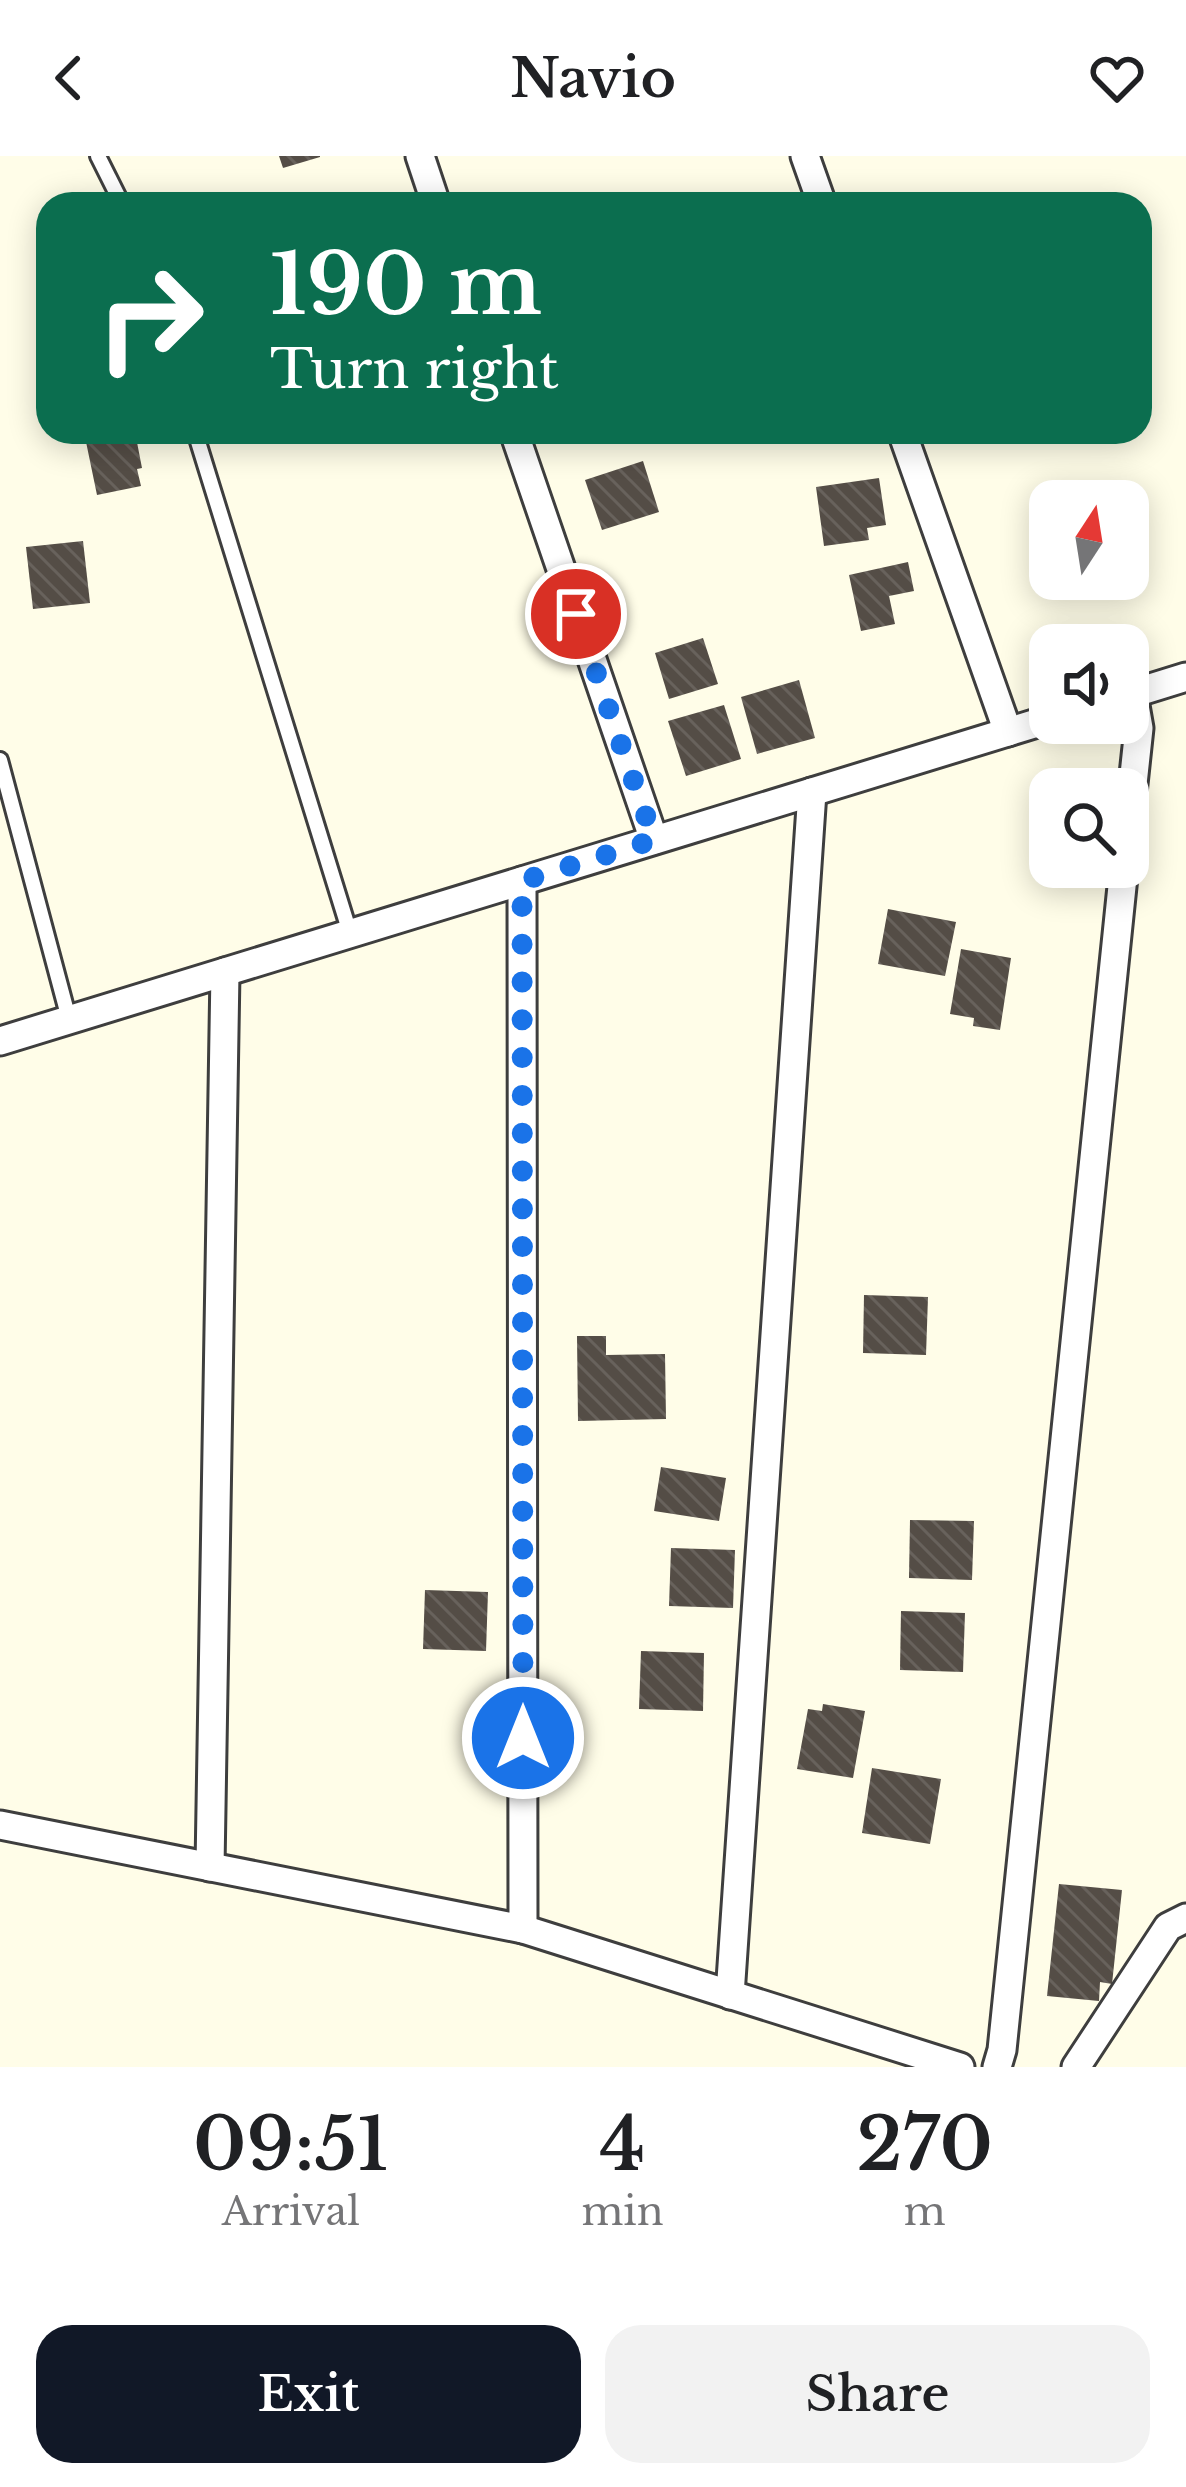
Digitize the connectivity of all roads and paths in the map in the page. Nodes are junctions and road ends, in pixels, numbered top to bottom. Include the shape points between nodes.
1 (98, 156) edge
2 (420, 156) edge
3 (805, 156) edge
4 (116, 192) edge
5 (432, 192) edge
6 (818, 192) edge
7 (199, 444) edge
8 (518, 444) edge
9 (906, 444) edge
10 (1186, 677) edge
11 (1149, 688) edge
12 (1029, 726) edge
13 (1008, 732) junction
14 (0, 760) edge
15 (812, 792) junction
16 (654, 840) junction
17 (522, 881) junction
18 (1122, 888) edge
19 (350, 933) junction
20 (225, 972) junction
21 (69, 1019) junction
22 (0, 1041) edge
23 (0, 1825) edge
24 (209, 1867) junction
25 (1186, 1918) edge
26 (523, 1929) junction
27 (730, 1995) junction
28 (960, 2067) edge
29 (997, 2067) edge
30 (1076, 2067) edge

1 - 4 lane
2 - 5 street
3 - 6 street
7 - 19 lane
8 - 16 street
9 - 13 street
10 - 11 street
12 - 13 street
13 - 15 street
14 - 21 lane
15 - 16 street
15 - 27 street
16 - 17 street
17 - 19 street
17 - 26 street
18 - 29 street
19 - 20 street
20 - 21 street
20 - 24 street
21 - 22 street
23 - 24 street
24 - 26 street
25 - 30 street via 1168,1927
26 - 27 street
27 - 28 street

